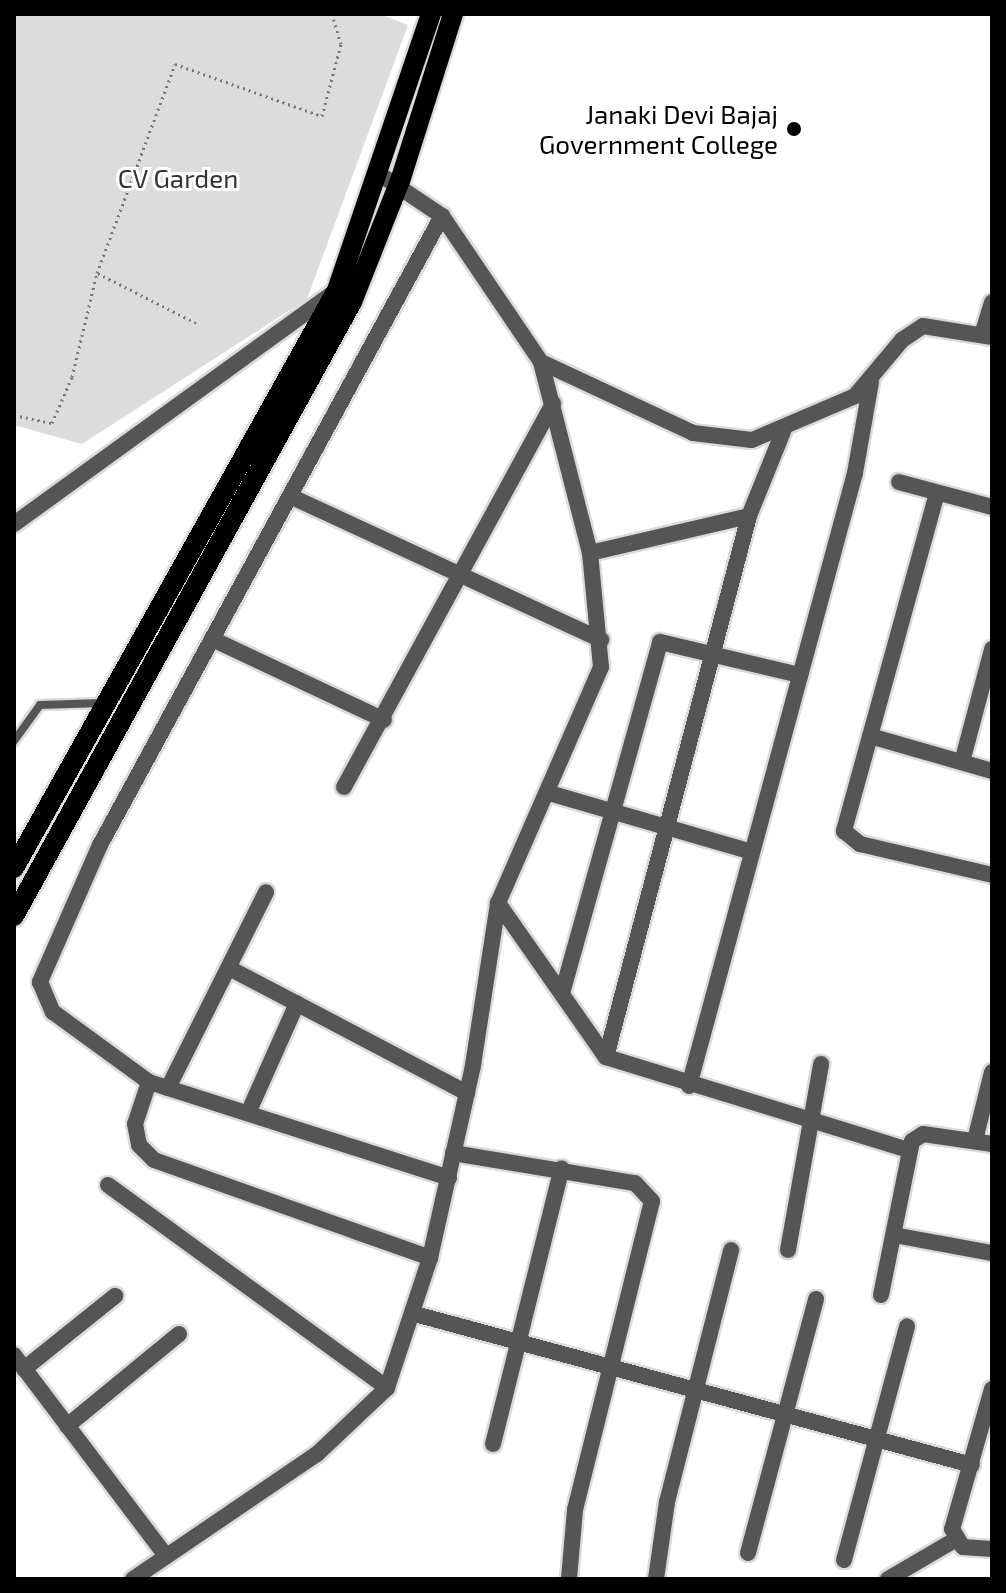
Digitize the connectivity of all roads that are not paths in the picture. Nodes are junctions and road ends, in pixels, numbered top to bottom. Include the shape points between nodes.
1 (431, 14) edge
2 (453, 14) edge
3 (390, 178) junction
4 (442, 216) junction
5 (337, 290) junction
6 (992, 302) edge
7 (987, 336) edge
8 (541, 362) junction
9 (871, 382) junction
10 (553, 403) junction
11 (783, 432) junction
12 (899, 482) dead end
13 (937, 493) junction
14 (290, 496) junction
15 (992, 507) edge
16 (749, 516) junction
17 (14, 524) edge
18 (590, 553) junction
19 (460, 576) junction
20 (212, 639) junction
21 (601, 640) junction
22 (992, 649) edge
23 (712, 650) junction
24 (800, 675) junction
25 (102, 703) junction
26 (384, 720) junction
27 (870, 736) junction
28 (14, 741) edge
29 (962, 762) junction
30 (992, 771) edge
31 (344, 787) dead end
32 (549, 793) junction
33 (615, 812) junction
34 (666, 827) junction
35 (752, 852) junction
36 (14, 868) edge
37 (992, 875) edge
38 (266, 892) dead end
39 (498, 903) junction
40 (14, 916) edge
41 (229, 968) junction
42 (563, 990) junction
43 (297, 1003) junction
44 (606, 1057) junction
45 (821, 1064) dead end
46 (992, 1072) edge
47 (149, 1082) junction
48 (689, 1086) junction
49 (168, 1088) junction
50 (467, 1093) junction
51 (249, 1111) junction
52 (813, 1121) junction
53 (984, 1142) edge
54 (908, 1150) junction
55 (453, 1153) junction
56 (562, 1168) junction
57 (449, 1178) junction
58 (108, 1185) dead end
59 (894, 1235) junction
60 (731, 1250) dead end
61 (788, 1250) dead end
62 (992, 1253) edge
63 (430, 1258) junction
64 (881, 1295) dead end
65 (115, 1296) dead end
66 (816, 1299) dead end
67 (415, 1314) junction
68 (907, 1326) dead end
69 (179, 1334) dead end
70 (520, 1341) junction
71 (19, 1362) edge
72 (612, 1364) junction
73 (387, 1388) junction
74 (694, 1388) junction
75 (992, 1389) edge
76 (786, 1413) junction
77 (67, 1426) junction
78 (879, 1442) junction
79 (493, 1444) dead end
80 (972, 1465) junction
81 (953, 1541) junction
82 (992, 1549) edge
83 (748, 1553) dead end
84 (165, 1555) junction
85 (844, 1560) dead end
86 (133, 1579) edge
87 (569, 1579) edge
88 (656, 1579) edge
89 (888, 1579) edge

1 - 3 main road
2 - 3 main road
3 - 4 street
3 - 5 main road
3 - 40 main road via 352,302
4 - 8 street
4 - 14 street
5 - 17 street
5 - 25 main road
6 - 7 street
7 - 9 street via 923,326 902,340
8 - 10 street
8 - 11 street via 693,433 752,440
9 - 11 street
9 - 24 street via 855,473
10 - 18 street
10 - 19 street
11 - 16 street
12 - 13 street
13 - 15 street
13 - 27 street
14 - 19 street
14 - 20 street
16 - 18 street
16 - 23 street
18 - 21 street
19 - 21 street
19 - 26 street
20 - 26 street
20 - 47 street via 41,973 53,1012
21 - 32 street via 594,696
22 - 29 street
23 - 24 street
23 - 33 street via 660,642
23 - 34 street
24 - 35 street
25 - 28 lane via 40,705
25 - 36 main road
26 - 31 street
27 - 29 street
27 - 37 street via 846,817 851,839
29 - 30 street
32 - 33 street
32 - 39 street
33 - 34 street
33 - 42 street
34 - 35 street
34 - 44 street
35 - 48 street
38 - 41 street
39 - 42 street
39 - 50 street
41 - 43 street
41 - 49 street
42 - 44 street via 578,1025
43 - 50 street
43 - 51 street
44 - 48 street
45 - 52 street
46 - 53 street
47 - 49 street
47 - 63 street via 135,1124 139,1145 154,1160
48 - 52 street
49 - 51 street
50 - 55 street
51 - 57 street
52 - 54 street
52 - 61 street
53 - 54 street via 923,1134
54 - 59 street
55 - 56 street
55 - 57 street
56 - 70 street
56 - 72 street via 635,1183 652,1201
57 - 63 street
58 - 73 street
59 - 62 street
59 - 64 street
60 - 74 street
63 - 67 street
65 - 71 street
66 - 76 street
67 - 70 street
67 - 73 street
68 - 78 street
69 - 77 street
70 - 72 street
70 - 79 street
71 - 77 street
72 - 74 street
72 - 87 street via 575,1510
73 - 84 street via 317,1454
74 - 76 street
74 - 88 street
75 - 80 street
76 - 78 street
76 - 83 street
77 - 84 street
78 - 80 street
78 - 85 street
80 - 81 street
81 - 82 street
81 - 89 street
84 - 86 street

